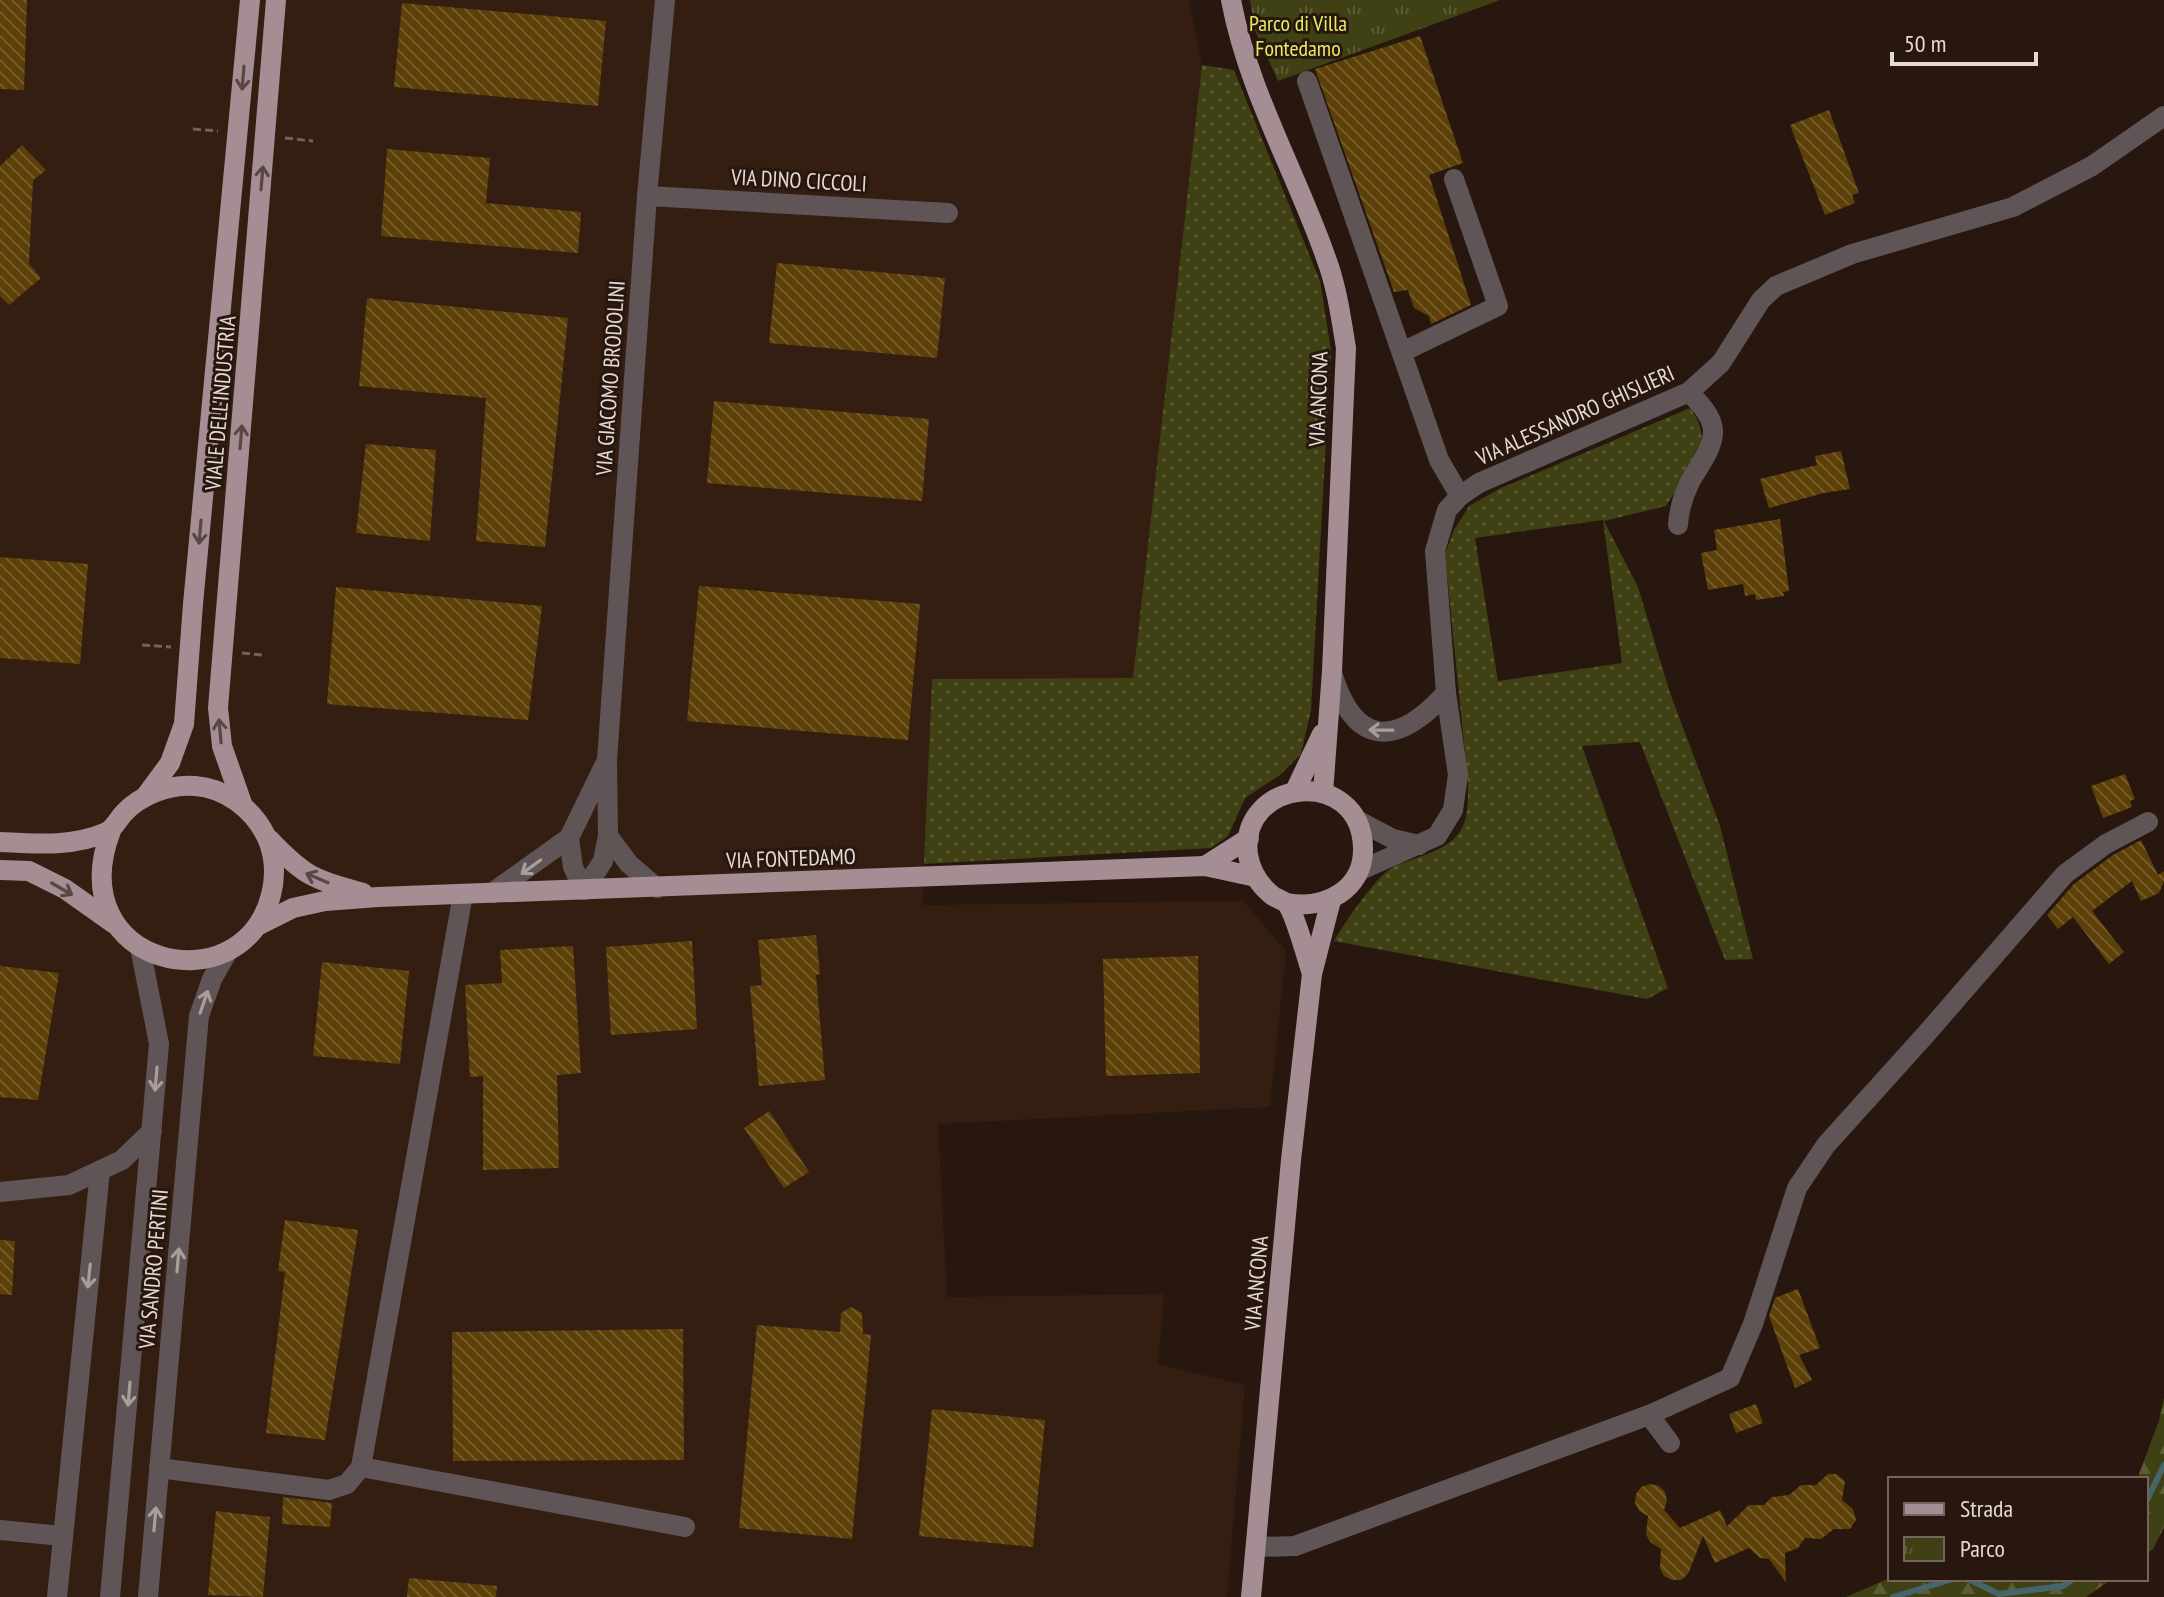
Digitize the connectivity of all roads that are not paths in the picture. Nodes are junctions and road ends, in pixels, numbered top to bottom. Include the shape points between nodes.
1 (250, 0) edge
2 (276, 0) edge
3 (665, 0) edge
4 (1231, 0) edge
5 (1307, 81) dead end
6 (2164, 116) edge
7 (1454, 179) dead end
8 (647, 196) junction
9 (948, 213) dead end
10 (1402, 352) junction
11 (1689, 392) junction
12 (1460, 496) junction
13 (1678, 525) dead end
14 (1332, 671) junction
15 (1446, 693) junction
16 (1327, 723) junction
17 (607, 760) junction
18 (1295, 791) junction
19 (1323, 793) junction
20 (145, 797) junction
21 (243, 806) junction
22 (1357, 820) junction
23 (2148, 822) dead end
24 (111, 831) junction
25 (608, 836) junction
26 (268, 838) junction
27 (569, 838) junction
28 (1249, 838) junction
29 (0, 842) edge
30 (1419, 845) junction
31 (1205, 866) junction
32 (0, 870) edge
33 (1359, 871) junction
34 (1256, 877) junction
35 (657, 888) junction
36 (584, 890) junction
37 (492, 893) junction
38 (463, 894) junction
39 (378, 897) junction
40 (1331, 900) junction
41 (1287, 903) junction
42 (117, 926) junction
43 (257, 926) junction
44 (140, 947) junction
45 (228, 951) junction
46 (1312, 974) junction
47 (152, 1131) junction
48 (100, 1171) junction
49 (0, 1192) edge
50 (1649, 1415) junction
51 (1670, 1443) dead end
52 (361, 1467) junction
53 (159, 1468) junction
54 (685, 1527) dead end
55 (0, 1530) edge
56 (62, 1536) junction
57 (1256, 1547) junction
58 (57, 1597) edge
59 (110, 1597) edge
60 (148, 1597) edge
61 (1251, 1597) edge

1 -> 20 main road, VIALE DELL'INDUSTRIA via 184,724 170,763
21 -> 2 main road, VIALE DELL'INDUSTRIA via 222,746 218,708
3 - 8 street, VIA GIACOMO BRODOLINI
4 - 14 main road, VIA ANCONA via 1237,34 1327,259 1340,306 1346,348
5 - 10 street
6 - 11 street, VIA ALESSANDRO GHISLIERI via 2092,166 2013,207 1852,254 1776,286 1761,300 1721,363
7 - 10 street via 1498,306
8 - 9 street, VIA DINO CICCOLI
8 - 17 street, VIA GIACOMO BRODOLINI
10 - 12 street via 1439,460
11 - 12 street, VIA ALESSANDRO GHISLIERI
11 - 13 street via 1713,430 1680,507
12 - 15 street via 1447,510 1435,551
15 -> 14 street via 1405,728 1368,730 1349,712
14 - 16 main road, VIA ANCONA
15 - 30 street via 1458,775 1453,810 1437,836
16 - 18 main road, VIA ANCONA
16 - 19 main road, VIA ANCONA
17 - 25 street, VIA GIACOMO BRODOLINI
17 - 27 street, VIA GIACOMO BRODOLINI
18 - 19 main road
18 - 28 main road via 1270,803
19 - 22 main road via 1343,803
20 - 21 main road, VIA FONTEDAMO via 195,786 220,792
20 - 24 main road, VIA FONTEDAMO
21 - 26 main road, VIA FONTEDAMO
22 - 30 street via 1393,839
22 - 33 main road via 1363,837
23 - 50 street via 2065,874 1826,1145 1797,1188 1730,1378
24 - 29 main road via 67,844
24 - 42 main road, VIA FONTEDAMO via 99,880
25 - 35 street
25 - 36 street, VIA GIACOMO BRODOLINI via 603,861
39 -> 26 main road, VIA FONTEDAMO via 316,880 298,870
26 - 43 main road, VIA FONTEDAMO via 274,883
27 - 36 street via 573,867
27 -> 37 street, VIA GIACOMO BRODOLINI
28 - 31 main road
28 - 34 main road
30 - 33 street
31 - 34 main road, VIA FONTEDAMO
31 - 35 main road, VIA FONTEDAMO
32 -> 42 main road, VIA FONTEDAMO via 29,871
33 - 40 main road, VIA ANCONA
34 - 41 main road
35 - 36 main road, VIA FONTEDAMO
36 - 37 main road, VIA FONTEDAMO
37 - 38 main road, VIA FONTEDAMO
38 - 39 main road, VIA FONTEDAMO
38 - 52 street
39 - 43 main road, VIA FONTEDAMO via 293,908
40 - 41 main road via 1302,906
40 - 46 main road, VIA ANCONA
41 - 46 main road, VIA ANCONA
42 - 44 main road, VIA FONTEDAMO
43 - 45 main road, VIA FONTEDAMO
44 - 45 main road, VIA FONTEDAMO via 183,961
44 -> 47 street, VIA SANDRO PERTINI via 159,1044
53 -> 45 street, VIA SANDRO PERTINI via 199,1016
46 - 57 main road, VIA ANCONA
47 - 48 street via 122,1160
47 -> 59 street, VIA SANDRO PERTINI
48 - 49 street via 69,1185
48 -> 56 street
50 - 51 street
50 - 57 street via 1295,1546
52 - 53 street via 347,1484 329,1490
52 - 54 street
60 -> 53 street, VIA SANDRO PERTINI
55 - 56 street
56 - 58 street
57 - 61 main road, VIA ANCONA

